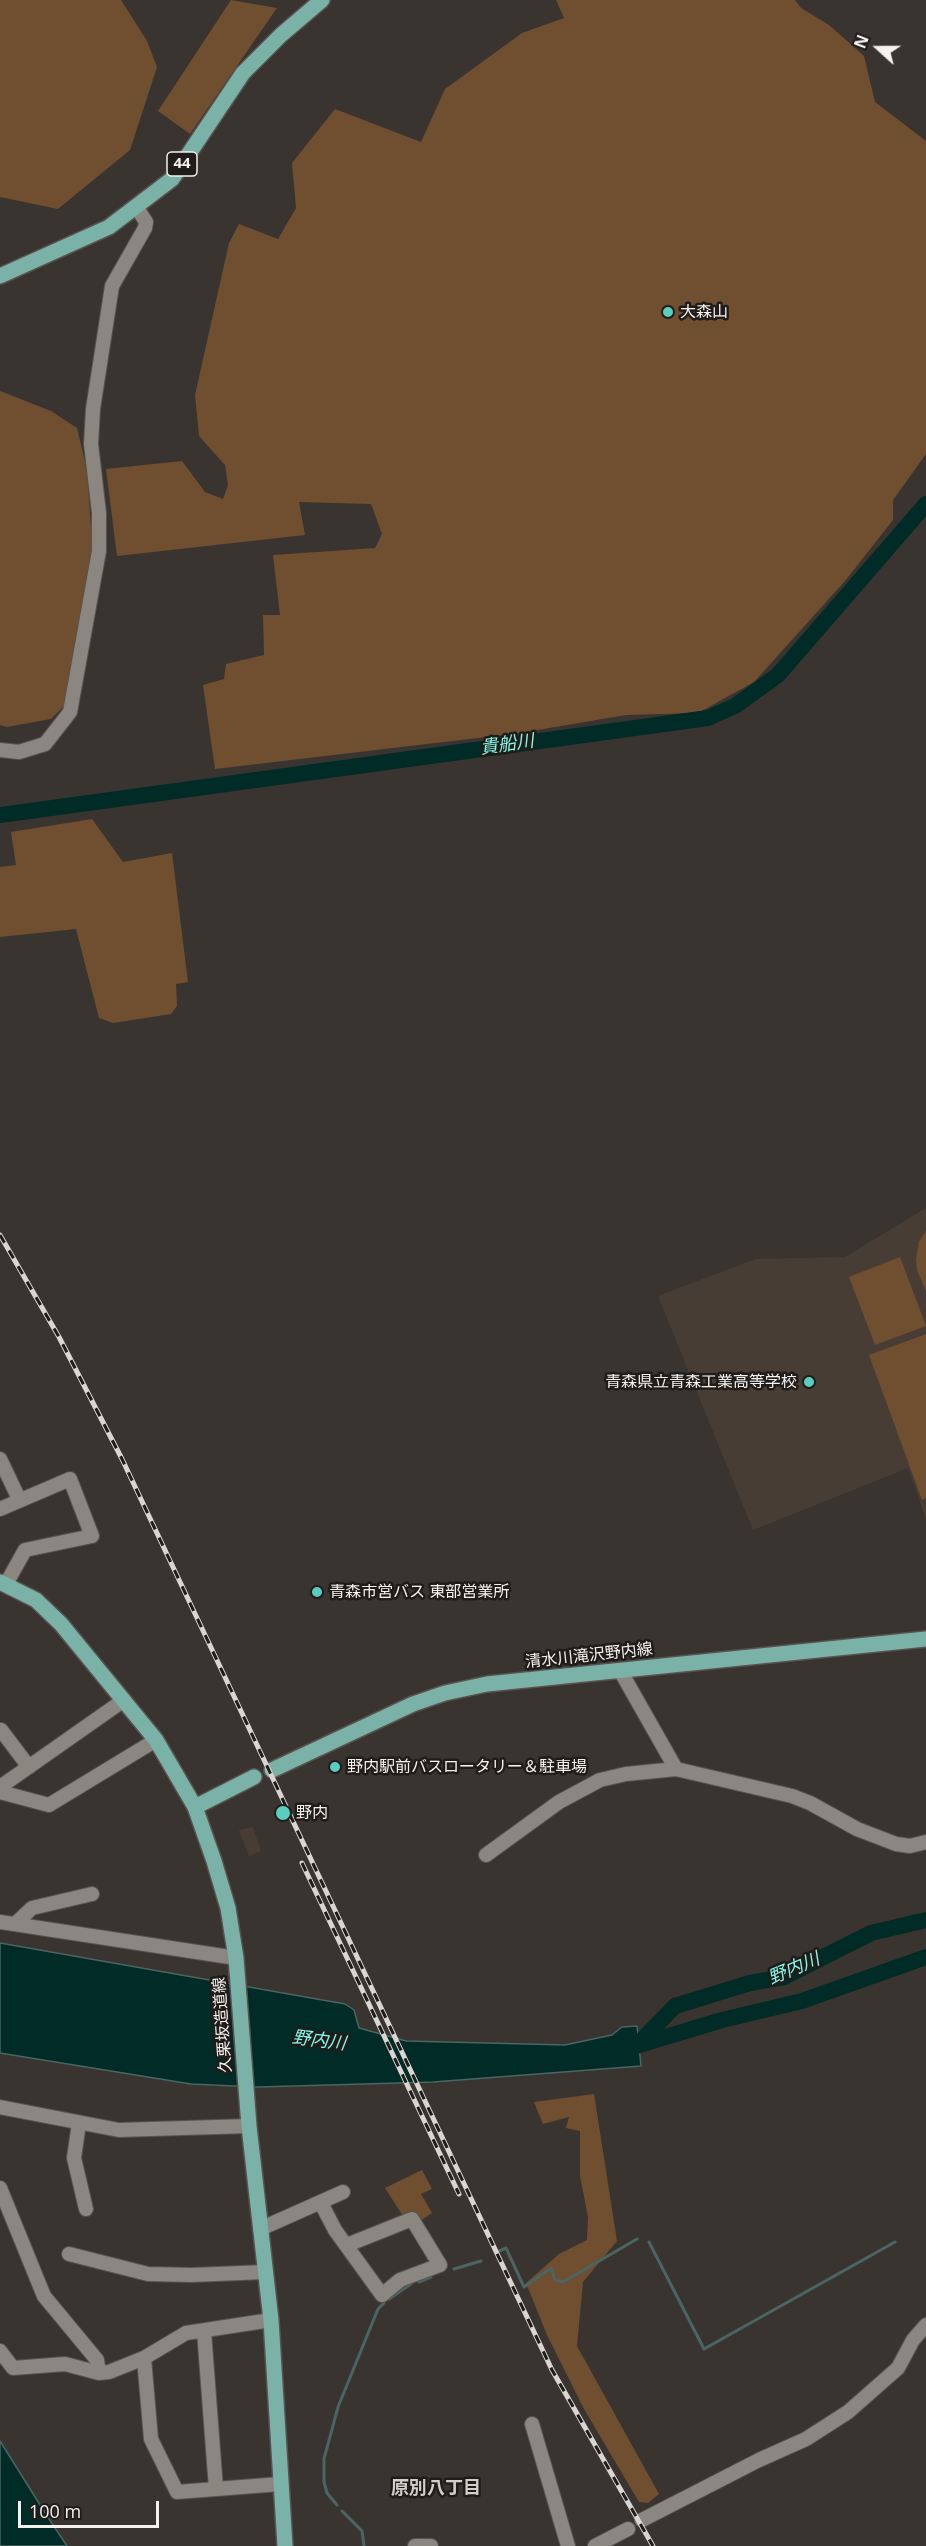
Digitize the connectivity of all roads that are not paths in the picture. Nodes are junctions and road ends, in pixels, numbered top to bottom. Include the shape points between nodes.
1 (322, 0) edge
2 (137, 208) junction
3 (0, 276) edge
4 (0, 750) edge
5 (0, 1459) edge
6 (19, 1499) junction
7 (0, 1509) edge
8 (3, 1583) edge
9 (926, 1639) edge
10 (621, 1672) junction
11 (124, 1700) junction
12 (1, 1730) edge
13 (156, 1740) junction
14 (29, 1767) junction
15 (676, 1769) junction
16 (272, 1770) dead end
17 (255, 1777) dead end
18 (0, 1787) edge
19 (0, 1792) edge
20 (195, 1807) junction
21 (926, 1842) edge
22 (486, 1855) dead end
23 (92, 1894) dead end
24 (0, 1922) edge
25 (15, 1924) junction
26 (236, 1964) junction
27 (0, 2107) edge
28 (79, 2122) junction
29 (249, 2126) junction
30 (0, 2188) edge
31 (343, 2192) dead end
32 (321, 2203) junction
33 (86, 2209) dead end
34 (260, 2229) junction
35 (347, 2245) junction
36 (69, 2254) dead end
37 (265, 2272) junction
38 (271, 2320) junction
39 (926, 2325) edge
40 (204, 2331) junction
41 (0, 2351) edge
42 (144, 2358) junction
43 (99, 2373) junction
44 (531, 2424) dead end
45 (280, 2484) junction
46 (216, 2489) junction
47 (642, 2520) dead end
48 (628, 2529) dead end
49 (285, 2546) edge
50 (415, 2546) edge
51 (431, 2546) edge
52 (568, 2546) edge
53 (596, 2546) edge

1 - 2 main road, 44 via 243,73 172,179
2 - 3 main road, 44 via 109,227
2 - 4 street via 146,222 145,228 112,286 93,409 91,444 99,551 70,712 45,744 19,752
5 - 6 street
6 - 7 street
6 - 8 street via 70,1479 92,1536 25,1550
8 - 11 main road, 久栗坂造道線 via 36,1600 61,1624
9 - 10 main road, 清水川滝沢野内線
10 - 15 street
10 - 16 main road, 清水川滝沢野内線 via 487,1684 445,1693 412,1704
11 - 13 main road, 久栗坂造道線
11 - 14 street
12 - 14 street
13 - 19 street via 50,1805
13 - 20 main road, 久栗坂造道線
14 - 18 street
15 - 21 street via 792,1796 896,1844
15 - 22 street via 600,1780 559,1802
17 - 20 main road
20 - 26 main road, 久栗坂造道線 via 228,1908
23 - 25 street via 32,1908
24 - 25 street
25 - 26 street
26 - 29 main road, 久栗坂造道線
27 - 28 street
28 - 29 street via 138,2130
28 - 33 street via 74,2158
29 - 34 main road, 久栗坂造道線
30 - 43 street via 44,2296 97,2360
31 - 32 street
32 - 34 street
32 - 35 street
34 - 37 main road, 久栗坂造道線
35 - 35 street via 382,2295 400,2280 440,2265 412,2219
36 - 37 street via 148,2274
37 - 38 main road, 久栗坂造道線
38 - 40 street
38 - 45 main road, 久栗坂造道線
39 - 47 street via 898,2368 835,2421
40 - 42 street via 186,2333
40 - 46 street
41 - 43 street via 13,2368 65,2364
42 - 43 street
42 - 46 street via 151,2439 177,2492
44 - 52 street
45 - 46 street
45 - 49 main road, 久栗坂造道線
48 - 53 street
50 - 51 street

